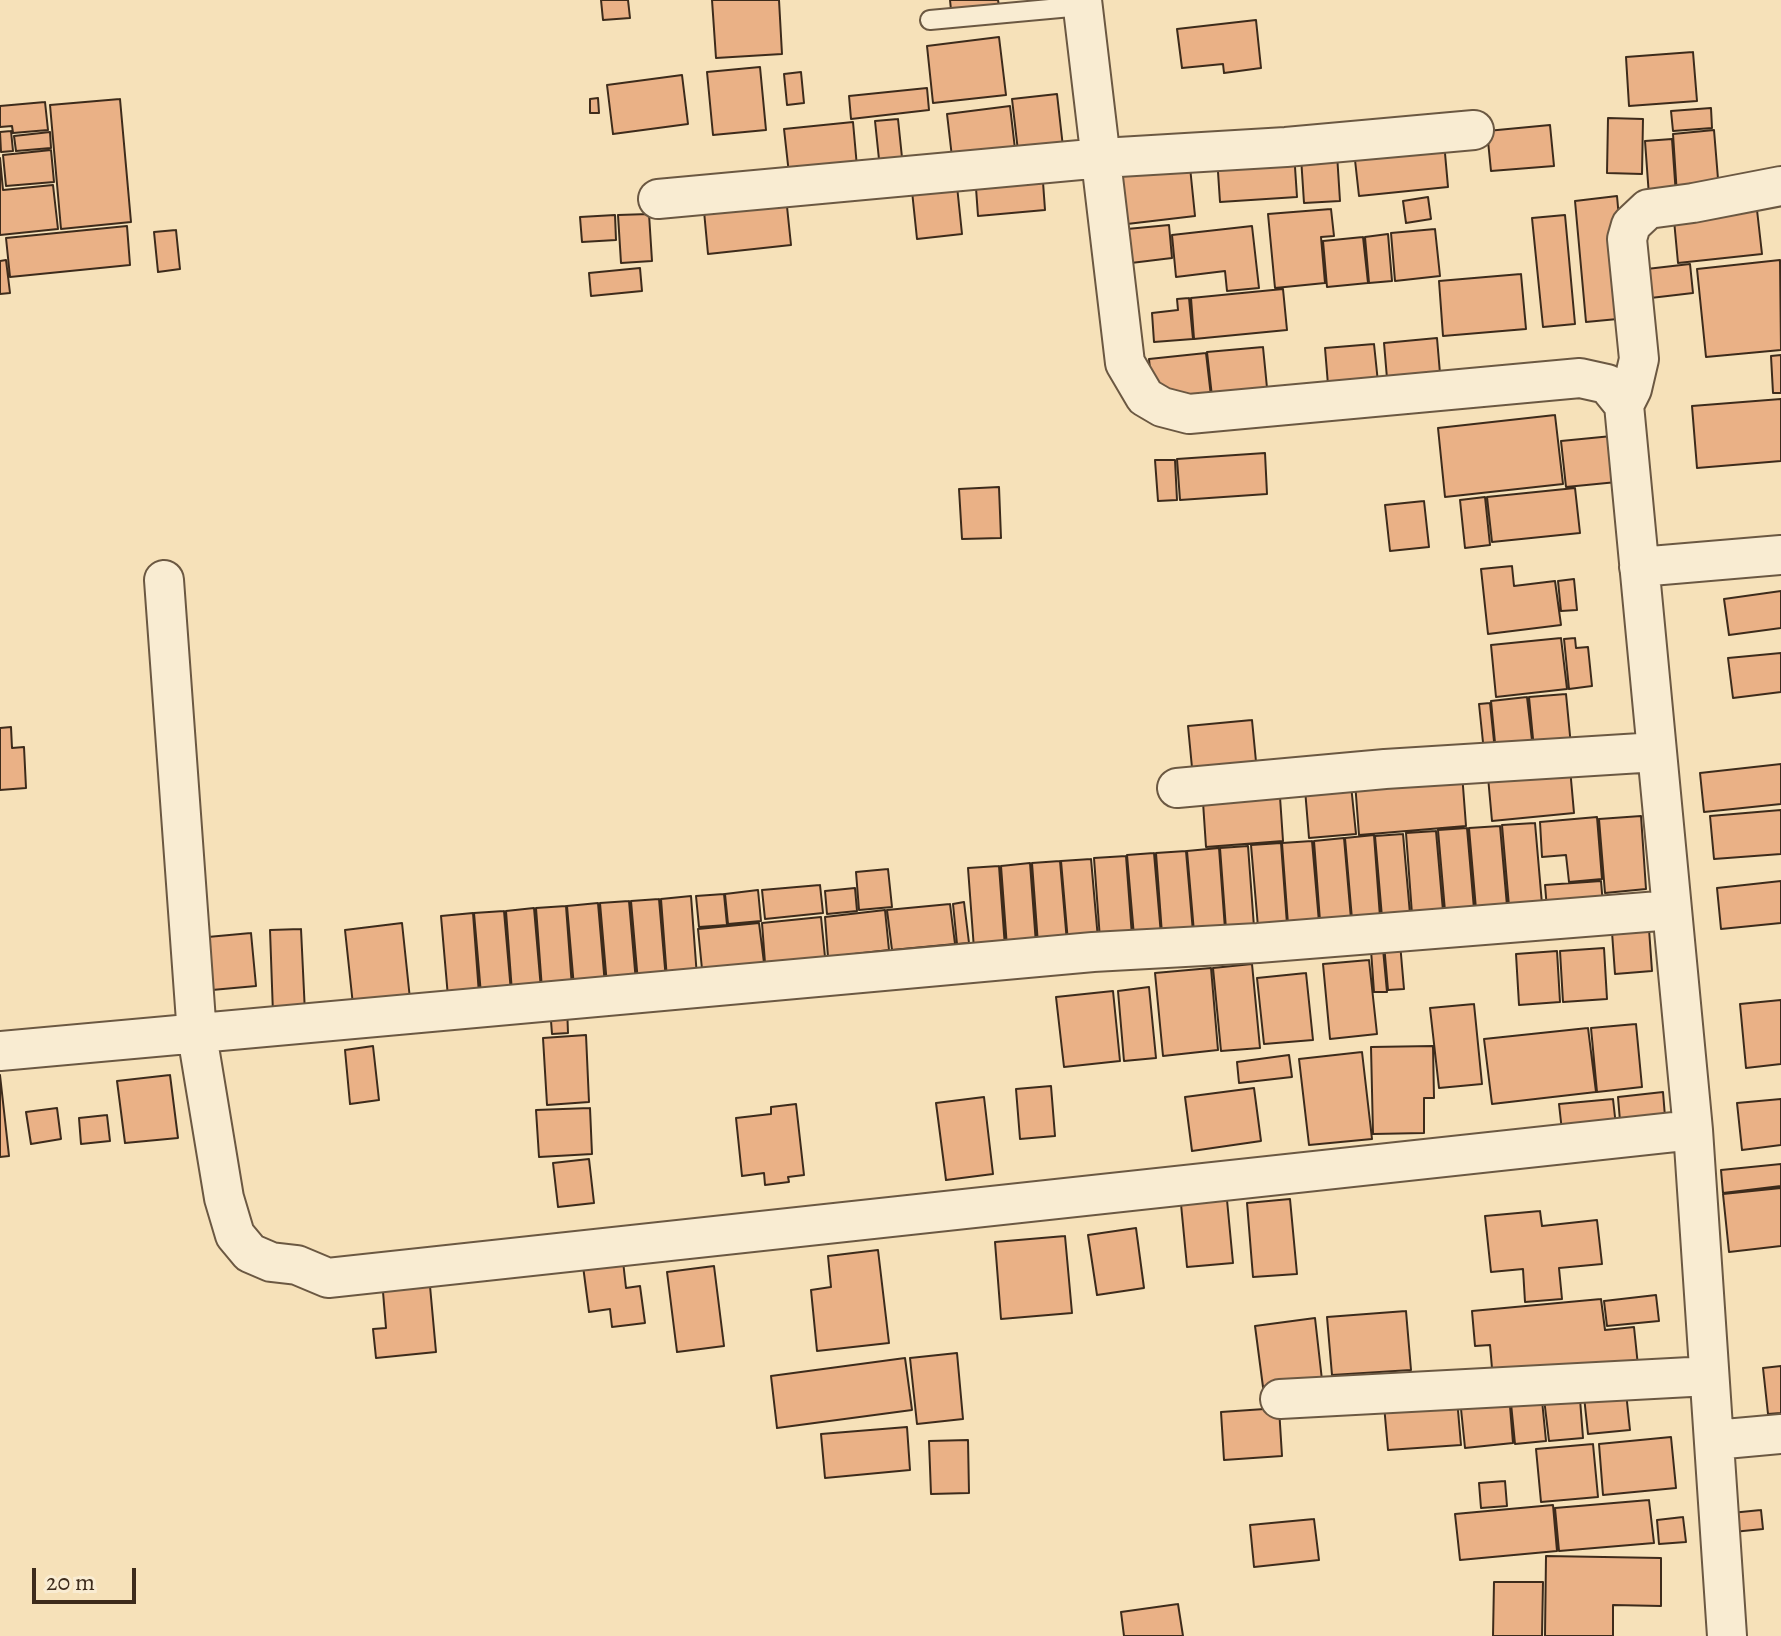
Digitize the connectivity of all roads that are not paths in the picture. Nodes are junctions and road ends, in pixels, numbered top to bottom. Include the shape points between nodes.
1 (1082, 3) edge
2 (930, 20) dead end
3 (1474, 130) dead end
4 (1102, 158) junction
5 (1781, 186) edge
6 (658, 199) dead end
7 (1624, 405) junction
8 (1781, 555) edge
9 (1639, 567) junction
10 (164, 580) dead end
11 (1657, 752) junction
12 (1177, 788) dead end
13 (1672, 910) junction
14 (197, 1035) junction
15 (0, 1051) edge
16 (1693, 1130) junction
17 (1709, 1376) junction
18 (1280, 1399) dead end
19 (1781, 1434) edge
20 (1714, 1440) junction
21 (1727, 1636) edge

1 - 2 lane
1 - 4 street
3 - 4 street
4 - 6 street
4 - 7 street via 1125,363 1145,397 1162,407 1189,414 1580,378 1607,384
5 - 7 street via 1648,209 1631,225 1627,239 1639,359
7 - 9 street
8 - 9 street
9 - 11 street
10 - 14 street
11 - 12 street
11 - 13 street
13 - 14 street via 1093,952
13 - 16 street
14 - 15 street
14 - 16 street via 235,1235 250,1253 328,1278
16 - 17 street
17 - 18 street
17 - 20 street
19 - 20 street
20 - 21 street

